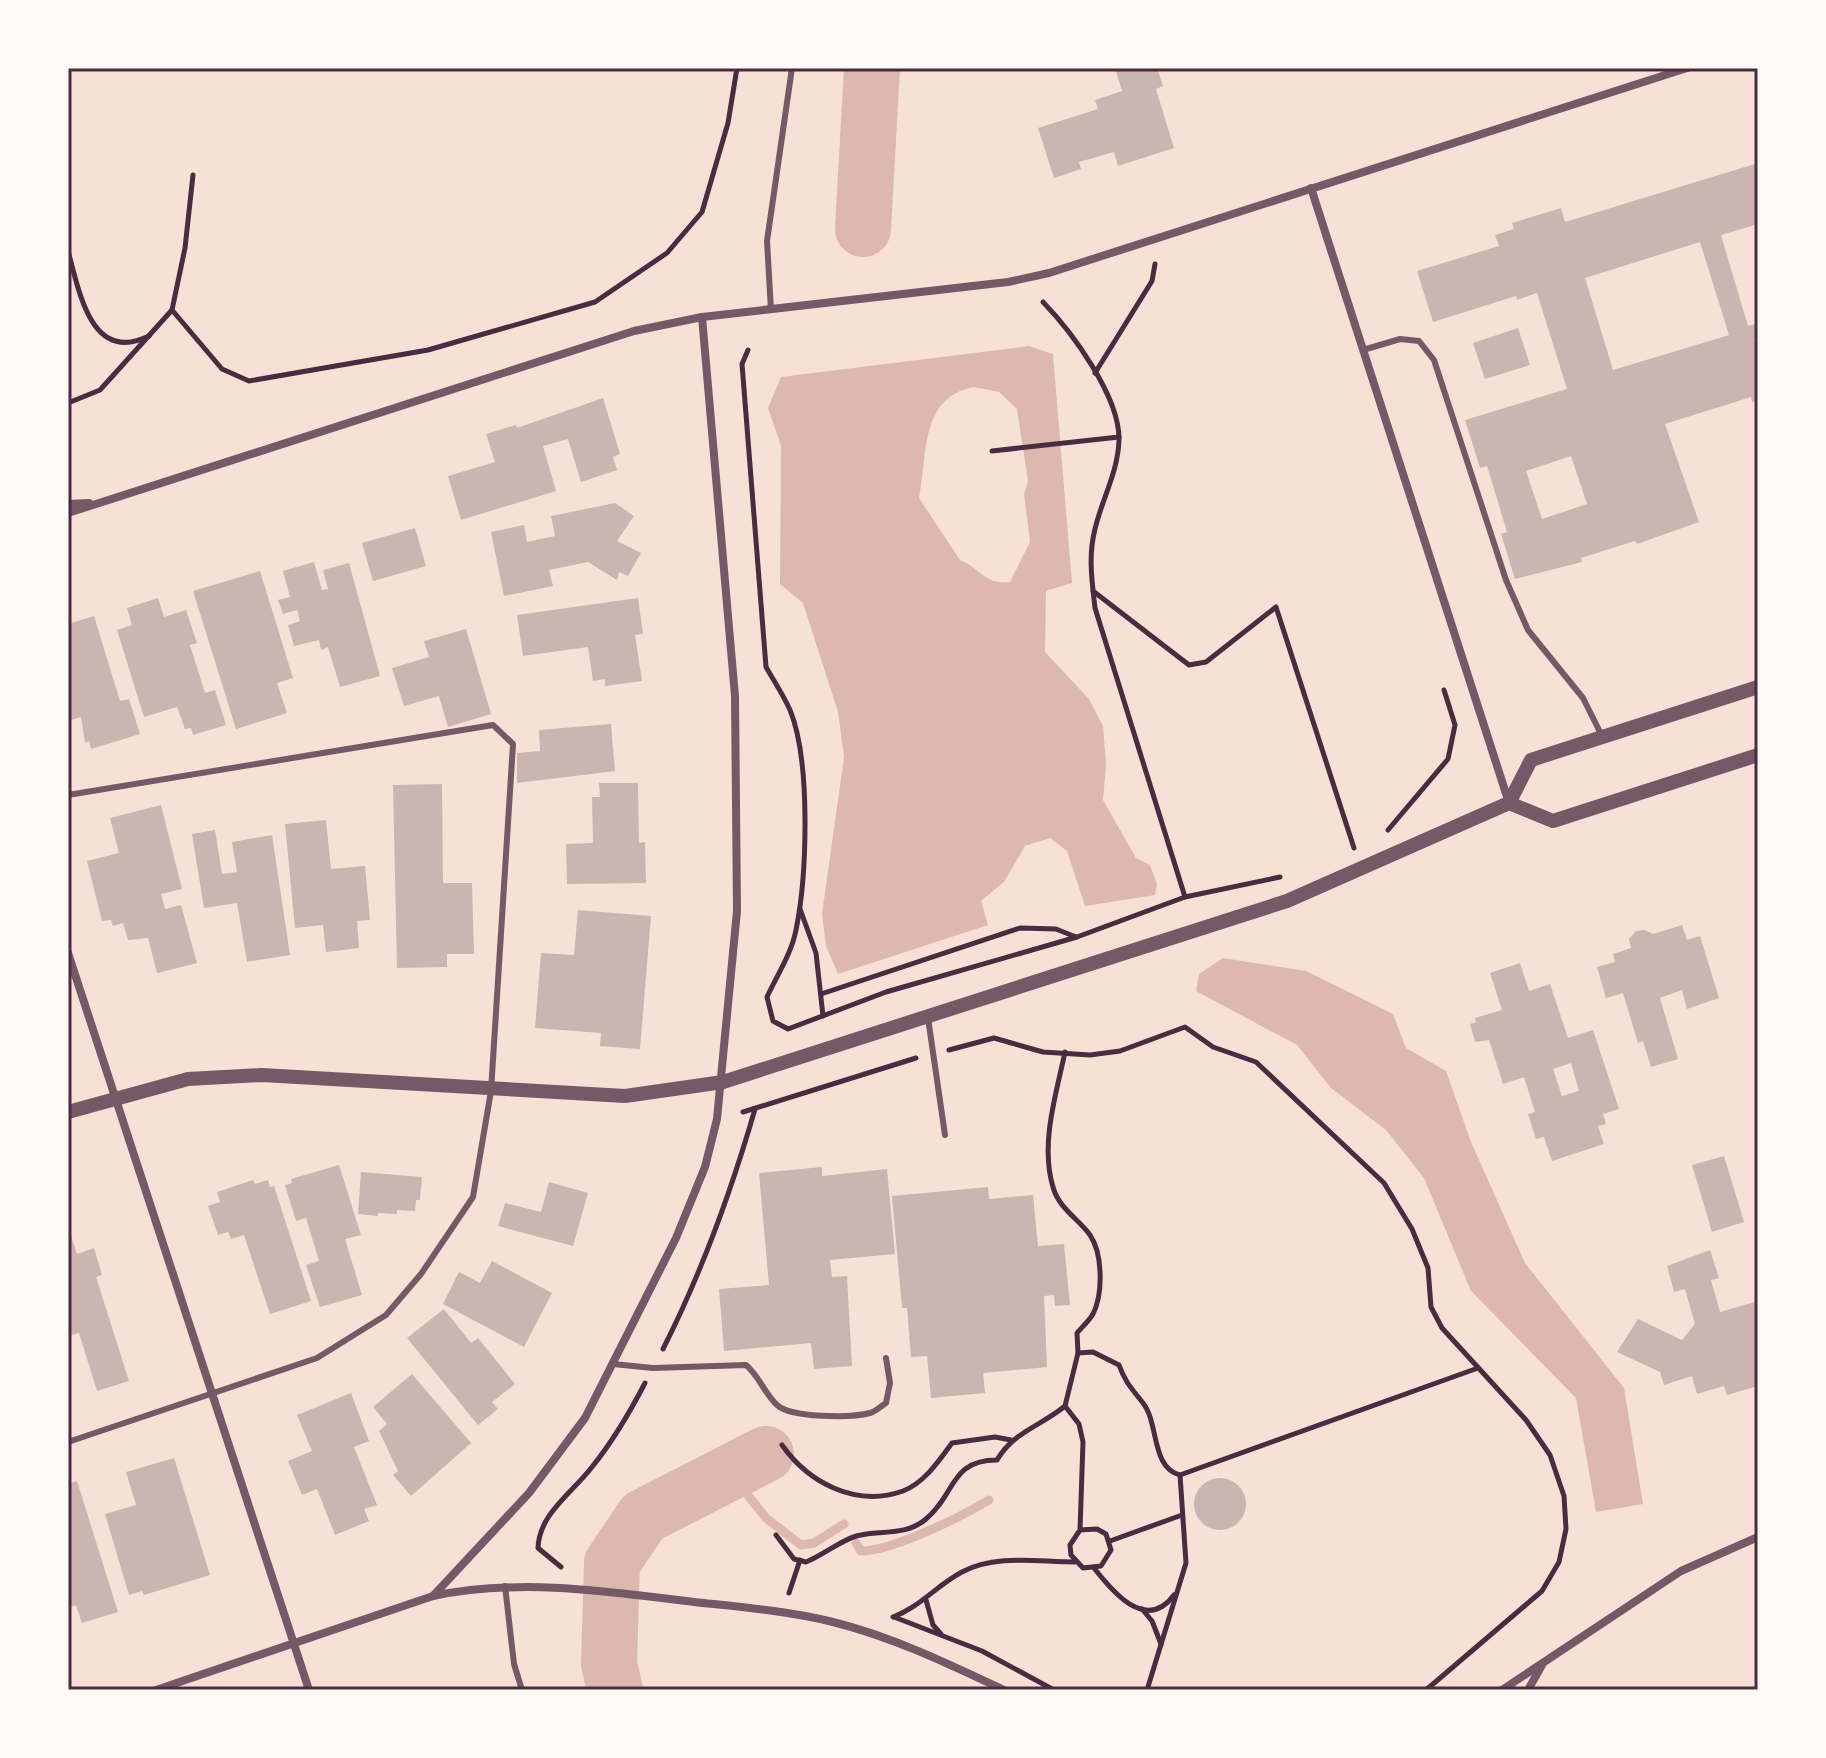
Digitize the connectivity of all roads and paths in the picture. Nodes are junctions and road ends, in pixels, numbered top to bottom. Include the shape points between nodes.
1 (737, 68) edge
2 (792, 68) edge
3 (1687, 68) edge
4 (193, 175) dead end
5 (1311, 188) junction
6 (68, 251) edge
7 (1155, 264) dead end
8 (1043, 302) dead end
9 (172, 310) junction
10 (771, 310) junction
11 (702, 317) junction
12 (156, 331) junction
13 (748, 350) dead end
14 (1363, 350) junction
15 (1095, 373) junction
16 (68, 403) edge
17 (1119, 437) junction
18 (992, 451) dead end
19 (102, 502) junction
20 (68, 504) edge
21 (68, 513) edge
22 (1093, 591) junction
23 (1758, 687) edge
24 (1444, 690) dead end
25 (1602, 736) junction
26 (1758, 755) edge
27 (68, 795) edge
28 (1509, 803) junction
29 (1379, 836) dead end
30 (1362, 846) dead end
31 (1354, 849) junction
32 (1343, 855) dead end
33 (1293, 873) dead end
34 (1185, 897) junction
35 (799, 904) junction
36 (1077, 937) junction
37 (68, 953) edge
38 (821, 994) junction
39 (823, 1016) junction
40 (928, 1018) junction
41 (773, 1021) junction
42 (764, 1026) dead end
43 (1065, 1052) junction
44 (934, 1054) junction
45 (723, 1082) junction
46 (491, 1091) junction
47 (115, 1096) junction
48 (68, 1112) edge
49 (743, 1112) dead end
50 (945, 1135) dead end
51 (1078, 1353) junction
52 (886, 1358) dead end
53 (613, 1364) junction
54 (1478, 1368) junction
55 (213, 1396) junction
56 (1065, 1406) junction
57 (1011, 1440) junction
58 (68, 1442) edge
59 (782, 1445) dead end
60 (1180, 1475) junction
61 (1182, 1515) junction
62 (1080, 1530) junction
63 (776, 1535) dead end
64 (1758, 1537) edge
65 (1110, 1541) junction
66 (800, 1560) junction
67 (1076, 1562) junction
68 (1094, 1568) junction
69 (505, 1586) junction
70 (1177, 1591) junction
71 (789, 1593) dead end
72 (433, 1596) junction
73 (926, 1599) junction
74 (1142, 1609) junction
75 (893, 1617) dead end
76 (942, 1634) dead end
77 (1161, 1645) junction
78 (295, 1646) junction
79 (1542, 1664) junction
80 (156, 1690) edge
81 (309, 1690) edge
82 (522, 1690) edge
83 (1004, 1690) edge
84 (1147, 1690) edge
85 (1426, 1690) edge
86 (1502, 1690) edge
87 (1528, 1690) edge

1 - 9 path via 728,123 702,212 667,253 595,302 428,350 249,381 222,369
2 - 10 lane via 767,241
3 - 5 street
4 - 9 path
5 - 10 street via 1049,273
5 - 14 street
6 - 12 path via 93,326 104,335 131,341
7 - 15 path via 1152,281
8 - 15 path
9 - 12 path
10 - 11 street
11 - 19 street via 634,331
11 - 45 street via 735,696 737,911
12 - 16 path via 100,390
13 - 35 path via 742,364 766,667 791,711 799,744 805,818
14 - 25 lane via 1400,339 1419,341 1434,360 1511,593 1528,630 1583,698
14 - 28 street
15 - 17 path via 1112,406
17 - 18 path
17 - 22 path via 1089,563
19 - 20 street
19 - 21 street
22 - 31 path via 1189,665 1206,662 1276,607
22 - 34 path
23 - 25 street
24 - 29 path via 1455,725 1448,759 1397,823
25 - 28 street via 1531,760
26 - 28 street via 1553,821
27 - 46 lane via 493,725 513,744
28 - 40 street via 1287,901
30 - 31 path
31 - 32 path
33 - 34 path
34 - 36 path
35 - 38 path via 816,953
35 - 41 path via 788,957 767,997
36 - 38 path via 1056,929 1020,928
36 - 39 path via 886,992
37 - 47 street
38 - 39 path
39 - 41 path via 788,1029
40 - 44 lane
40 - 45 street
41 - 42 path
43 - 44 path via 994,1038
43 - 51 path via 1048,1149 1053,1189 1090,1236 1099,1258 1096,1303 1077,1333
43 - 54 path via 1120,1051 1185,1027 1213,1047 1256,1062 1384,1183 1428,1268 1431,1307 1442,1328
44 - 49 path
44 - 50 lane
45 - 46 street via 625,1096
45 - 53 street via 705,1167
46 - 47 street via 262,1075 188,1079
46 - 55 lane via 473,1197 386,1315 317,1358
47 - 48 street
47 - 55 street
51 - 56 path
51 - 60 path via 1093,1352 1119,1365 1131,1392 1143,1403 1162,1461 1172,1474
52 - 53 lane via 886,1403 871,1413 824,1415 789,1413 777,1406 760,1376 746,1365
53 - 72 street via 585,1418 529,1493
54 - 60 path
54 - 85 path via 1550,1455 1564,1496 1566,1529 1559,1562 1542,1591
55 - 58 lane
55 - 78 street
56 - 57 path
56 - 62 path via 1079,1424 1083,1442
57 - 59 path via 952,1443 921,1480 902,1491 878,1494 842,1492 814,1481
57 - 66 path via 997,1460 970,1463 960,1471 925,1521 899,1533 859,1535 825,1555
60 - 61 path
61 - 65 path
61 - 70 path via 1186,1563
62 - 65 path via 1097,1529
62 - 67 path via 1070,1545
63 - 66 path
64 - 79 street via 1681,1571
65 - 68 path via 1108,1559
66 - 71 path
67 - 68 path
67 - 73 path via 978,1564
68 - 74 path via 1125,1604
69 - 72 street
69 - 82 lane
69 - 83 street via 678,1600 834,1622 921,1651
70 - 74 path via 1160,1607
70 - 77 path
72 - 78 street
73 - 75 path
73 - 76 path via 933,1625
74 - 77 path
77 - 84 path
78 - 80 street
78 - 81 street
79 - 86 street
79 - 87 street

